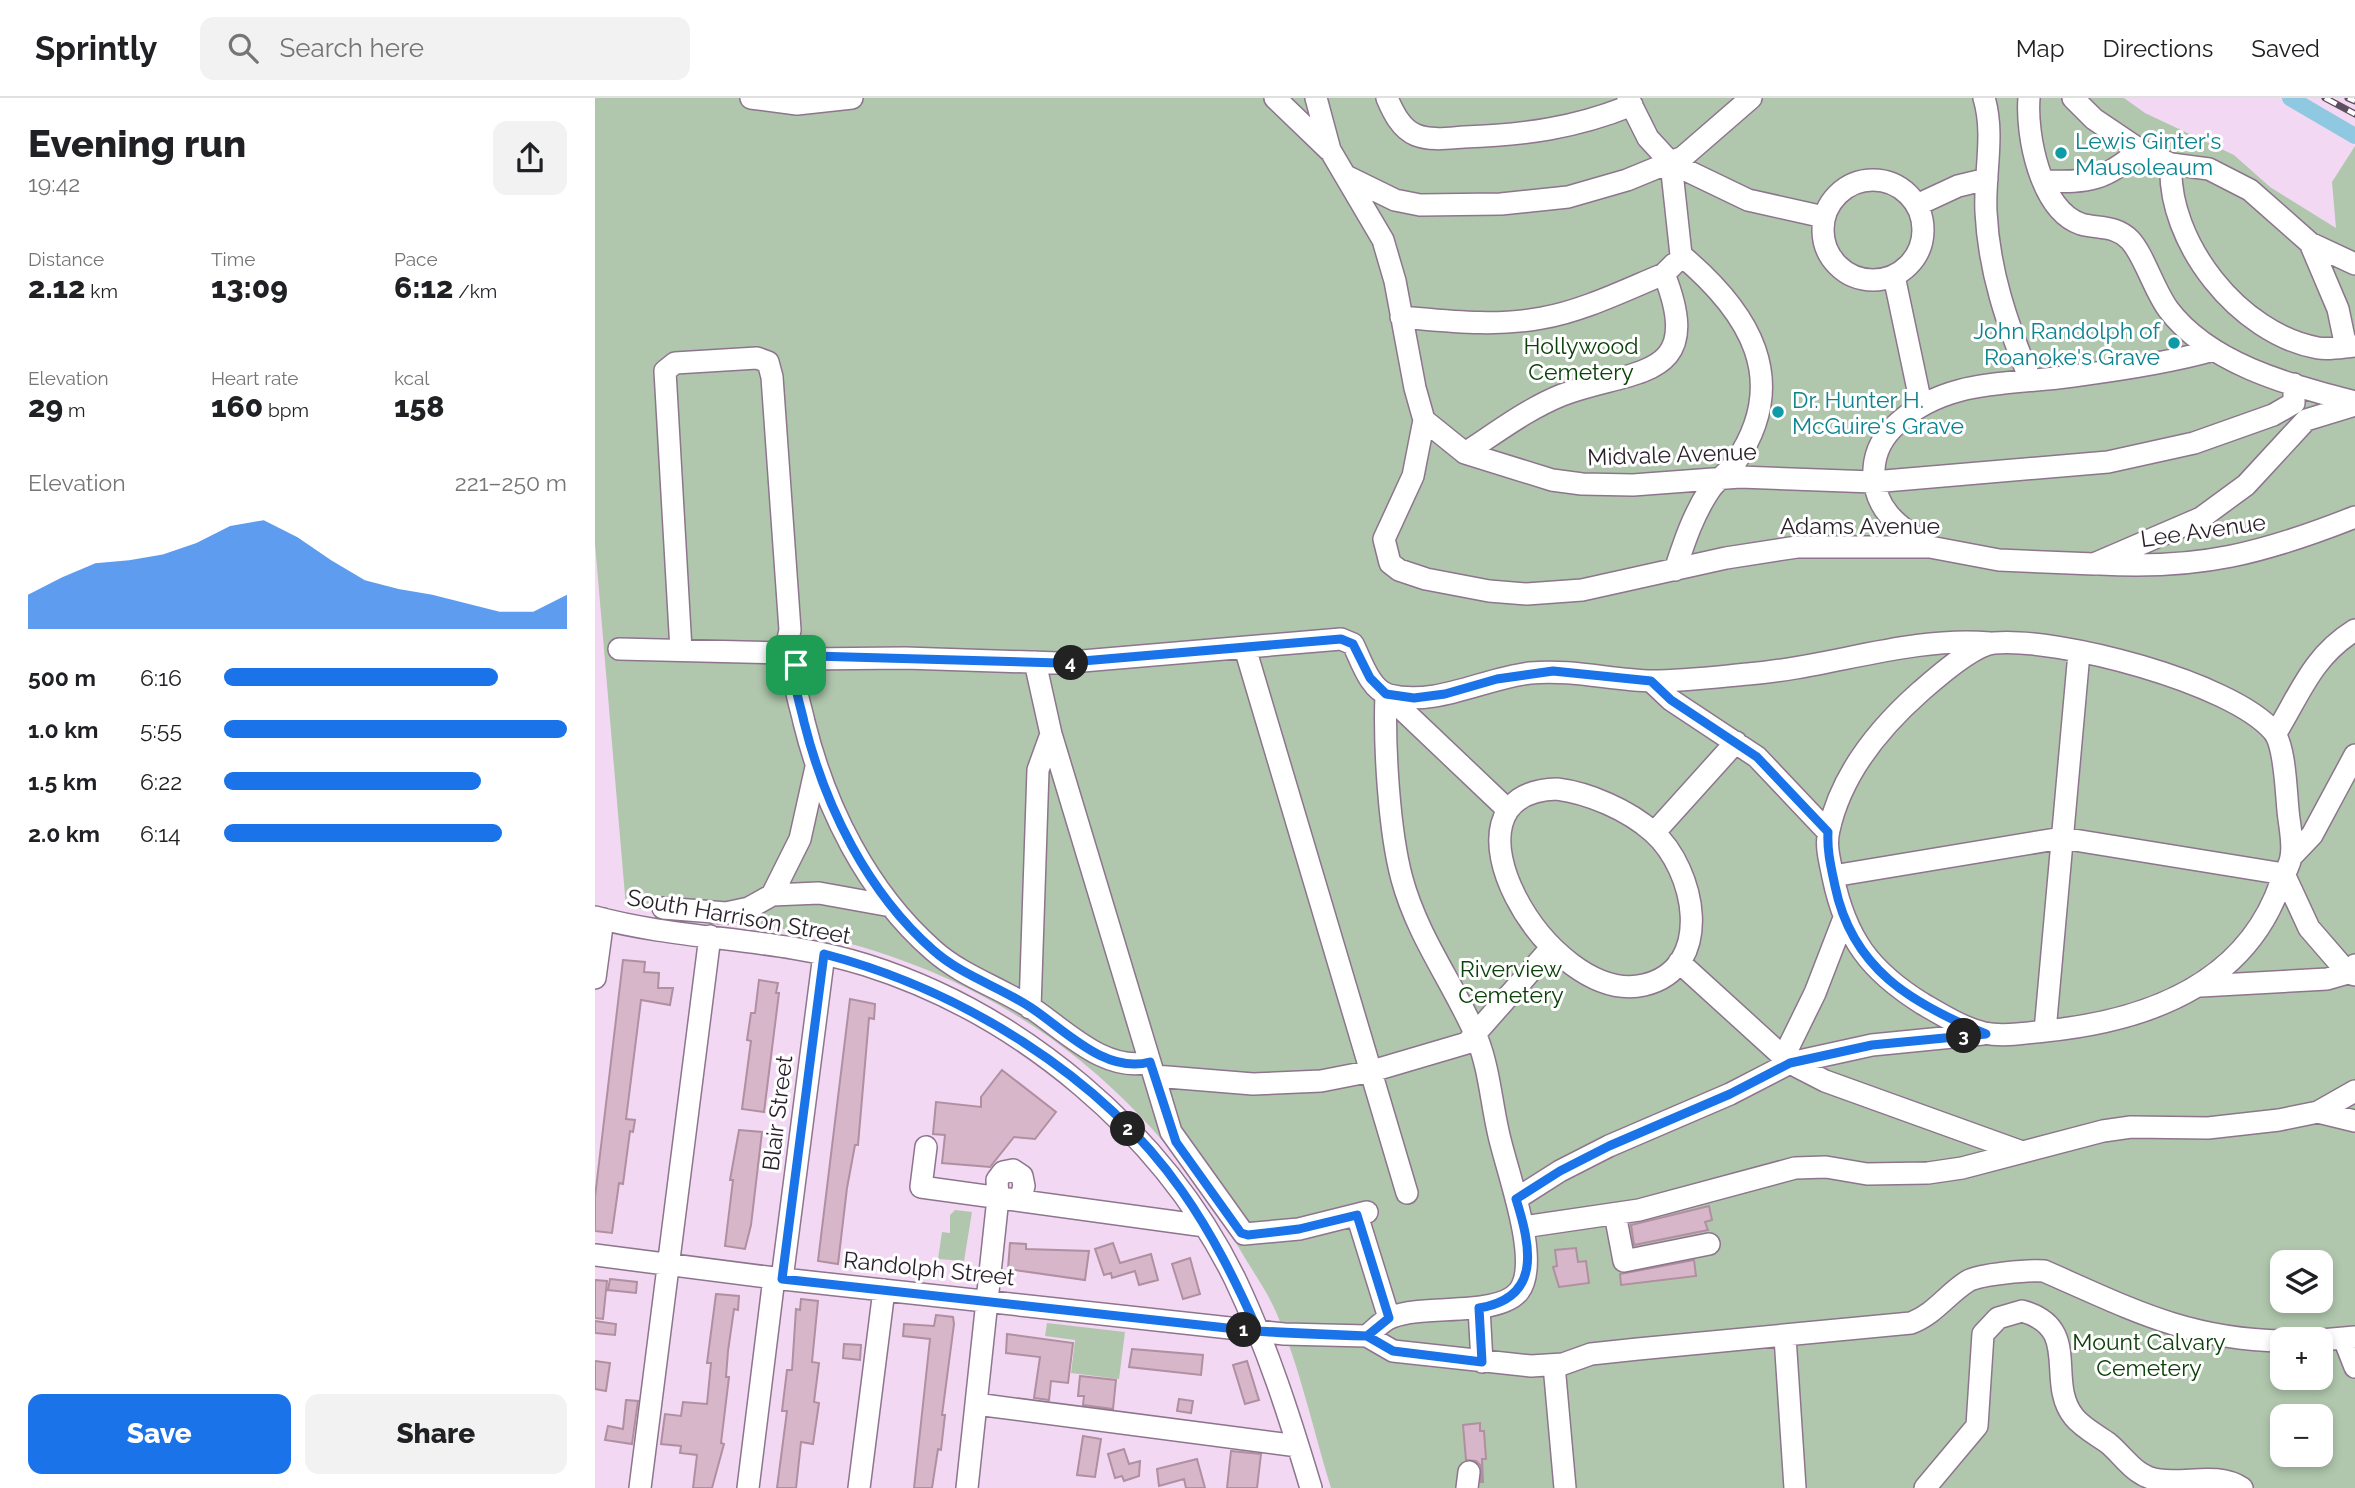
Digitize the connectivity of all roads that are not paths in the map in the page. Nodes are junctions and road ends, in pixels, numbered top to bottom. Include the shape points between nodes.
1 (852, 98) edge
2 (1275, 98) edge
3 (1316, 98) edge
4 (1387, 98) edge
5 (1751, 98) edge
6 (1984, 98) edge
7 (2029, 98) edge
8 (2073, 98) edge
9 (762, 99) edge
10 (1630, 102) edge
11 (1330, 150) junction
12 (2140, 150) junction
13 (1671, 163) junction
14 (2171, 164) junction
15 (1346, 176) junction
16 (1987, 179) junction
17 (2044, 181) junction
18 (1397, 201) junction
19 (1917, 205) junction
20 (1824, 217) junction
21 (1374, 223) junction
22 (2309, 243) junction
23 (1681, 255) junction
24 (2355, 264) edge
25 (1664, 274) junction
26 (1894, 276) junction
27 (1401, 317) junction
28 (2351, 346) edge
29 (2214, 350) junction
30 (2030, 379) junction
31 (2298, 402) junction
32 (2355, 403) edge
33 (1921, 404) junction
34 (1424, 420) junction
35 (1465, 453) junction
36 (1719, 478) junction
37 (1873, 482) junction
38 (2355, 517) edge
39 (1930, 547) junction
40 (2094, 564) junction
41 (1675, 570) junction
42 (2355, 630) edge
43 (1990, 643) junction
44 (1245, 648) junction
45 (619, 649) dead end
46 (681, 650) junction
47 (2079, 653) junction
48 (789, 659) junction
49 (1035, 662) junction
50 (1651, 681) junction
51 (1386, 694) junction
52 (2276, 733) junction
53 (1051, 734) junction
54 (1736, 742) junction
55 (2354, 758) edge
56 (816, 767) junction
57 (1507, 809) junction
58 (1828, 832) junction
59 (1654, 833) junction
60 (2062, 838) junction
61 (2288, 865) junction
62 (1833, 876) junction
63 (772, 895) junction
64 (891, 906) junction
65 (663, 908) dead end
66 (599, 918) edge
67 (1844, 918) junction
68 (710, 936) junction
69 (1551, 948) junction
70 (824, 954) junction
71 (1679, 962) junction
72 (2353, 971) edge
73 (595, 978) edge
74 (2201, 986) junction
75 (1031, 1007) junction
76 (2045, 1031) junction
77 (1986, 1034) junction
78 (1476, 1036) junction
79 (1790, 1063) junction
80 (1152, 1069) junction
81 (1372, 1071) junction
82 (2355, 1091) edge
83 (2318, 1112) junction
84 (2355, 1121) edge
85 (926, 1147) dead end
86 (2022, 1152) junction
87 (1407, 1193) dead end
88 (998, 1198) junction
89 (1516, 1199) junction
90 (1020, 1200) junction
91 (1615, 1214) junction
92 (1205, 1226) junction
93 (1523, 1227) junction
94 (1709, 1244) dead end
95 (595, 1255) edge
96 (669, 1264) junction
97 (2010, 1274) junction
98 (778, 1279) junction
99 (884, 1290) junction
100 (988, 1301) junction
101 (1479, 1308) junction
102 (2016, 1312) junction
103 (1389, 1318) junction
104 (1258, 1331) junction
105 (1367, 1336) junction
106 (1785, 1337) junction
107 (2349, 1338) edge
108 (2270, 1340) edge
109 (1482, 1362) junction
110 (1554, 1365) junction
111 (2355, 1367) edge
112 (976, 1404) junction
113 (1298, 1446) junction
114 (640, 1488) edge
115 (748, 1488) edge
116 (859, 1488) edge
117 (967, 1488) edge
118 (1311, 1488) edge
119 (1565, 1488) edge
120 (1795, 1488) edge
121 (1925, 1488) edge
122 (2242, 1488) edge

1 - 9 street via 797,104
2 - 11 street
3 - 11 street
4 - 10 street via 1407,129 1437,138 1552,131 1593,120
5 - 13 street via 1691,152
6 - 16 street
7 - 17 street via 2029,142
8 - 12 street via 2094,119
10 - 13 street via 1648,138
11 - 15 street
12 - 14 street
12 - 17 street via 2101,178 2076,183
13 - 18 street via 1568,197 1501,204
13 - 20 street via 1748,200
13 - 23 street
14 - 22 street via 2209,169 2243,186
14 - 28 street via 2172,202 2180,226 2224,291 2253,318 2286,337 2315,347
15 - 18 street
15 - 21 street
16 - 19 street via 1958,186
16 - 30 street via 1994,275 2006,321
17 - 29 street via 2073,220 2116,229 2127,237 2169,310
18 - 21 street
19 - 20 street via 1897,185 1869,179 1843,190
19 - 26 street via 1922,242 1912,262
20 - 26 street via 1824,242 1839,267 1865,280
21 - 27 street via 1393,273
22 - 24 street
22 - 28 street
23 - 25 street
23 - 36 street via 1714,282 1737,312 1761,373 1756,423 1734,464
25 - 27 street via 1543,318 1498,323
25 - 35 street via 1677,327 1671,348 1659,365 1541,404
26 - 33 street
27 - 34 street
29 - 30 street via 2120,370
29 - 31 street
30 - 33 street via 1959,390
31 - 32 street, Adams Avenue
31 - 32 street
31 - 37 street, Midvale Avenue via 2195,443 2108,462
31 - 40 street, Adams Avenue via 2246,485 2174,531
33 - 37 street via 1879,446
34 - 35 street, Midvale Avenue
34 - 41 street, Adams Avenue via 1413,476 1384,538 1386,554 1399,570 1480,590 1527,594 1582,590
35 - 36 street, Midvale Avenue via 1571,483 1633,485
36 - 37 street, Midvale Avenue
36 - 41 street via 1696,515
37 - 39 street via 1884,512
38 - 40 street, Lee Avenue via 2253,554 2162,566
39 - 40 street, Adams Avenue via 1999,560
39 - 41 street, Adams Avenue via 1788,548
42 - 52 street via 2317,662
43 - 47 street via 2040,645
43 - 50 street via 1942,641 1784,670
43 - 58 street via 1939,676 1881,729 1847,783
44 - 49 street
44 - 51 street via 1341,639 1353,644 1370,678
44 - 81 street
45 - 46 street
46 - 48 street
46 - 48 street via 665,371 675,363 757,358 768,362 772,377
47 - 52 street via 2163,673 2210,690
47 - 60 street
48 - 49 street
48 - 56 street
49 - 53 street
50 - 51 street via 1553,671 1497,679 1445,694 1414,698
50 - 54 street via 1671,700
51 - 57 street
51 - 78 street via 1394,836 1403,882 1437,964
52 - 61 street via 2283,767
53 - 75 street via 1038,770
53 - 80 street
54 - 58 street via 1782,780
54 - 59 street
55 - 61 street via 2312,835
56 - 63 street via 800,839
56 - 64 street via 851,844
57 - 59 street via 1532,792 1565,790 1591,797
57 - 69 street via 1499,834 1506,872 1533,925
58 - 62 street
59 - 71 street via 1674,859 1690,896 1692,931
60 - 61 street
60 - 62 street
60 - 76 street
61 - 72 street via 2309,928
61 - 74 street via 2273,907 2255,934 2232,962
62 - 67 street
63 - 64 street via 833,894
63 - 65 street via 735,912
64 - 75 street via 934,952
66 - 68 street, South Harrison Street
66 - 73 street
67 - 77 street via 1860,951 1889,982 1946,1018
67 - 79 street via 1788,1048
68 - 70 street, South Harrison Street
68 - 96 street
69 - 71 street via 1596,980 1625,987 1654,982
69 - 78 street
70 - 92 street, South Harrison Street via 906,979 1023,1042 1081,1085 1135,1136
70 - 98 street, Blair Street
71 - 79 street
72 - 74 street via 2327,979
74 - 76 street via 2179,999 2121,1019
75 - 80 street via 1106,1058
76 - 77 street
77 - 79 street via 1872,1045
78 - 81 street via 1467,1043
78 - 89 street
79 - 86 street via 1837,1086
79 - 89 street via 1609,1146
80 - 81 street via 1277,1084
80 - 103 street via 1176,1142 1241,1233 1299,1229 1362,1213
81 - 87 street
82 - 83 street
83 - 84 street
83 - 86 street via 2208,1128 2131,1127
85 - 88 street via 921,1187
86 - 91 street via 1962,1168 1908,1174 1795,1168
88 - 90 street
88 - 90 street via 999,1176 1013,1170 1023,1181
88 - 100 street
89 - 93 street
90 - 92 street
91 - 93 street
91 - 94 street via 1624,1261
92 - 104 street, South Harrison Street
93 - 101 street via 1526,1279 1505,1302
95 - 96 street, Randolph Street
96 - 98 street, Randolph Street
96 - 114 street
97 - 102 street
97 - 106 street via 1983,1275 1969,1281 1934,1312 1911,1323
97 - 108 street via 2044,1271 2120,1307 2196,1332
98 - 99 street, Randolph Street
98 - 115 street, Blair Street
99 - 100 street, Randolph Street
99 - 116 street
100 - 104 street, Randolph Street
100 - 112 street
101 - 103 street via 1443,1308
101 - 109 street
102 - 121 street via 1999,1318 1983,1334 1977,1426
102 - 122 street via 2048,1323 2061,1353 2064,1393 2074,1417 2136,1470 2157,1480 2230,1480
103 - 105 street
104 - 105 street, Randolph Street
104 - 113 street, South Harrison Street
105 - 109 street via 1393,1351
106 - 110 street via 1591,1354
106 - 120 street
107 - 111 street
109 - 110 street
110 - 119 street
112 - 113 street
112 - 117 street
113 - 118 street, South Harrison Street

